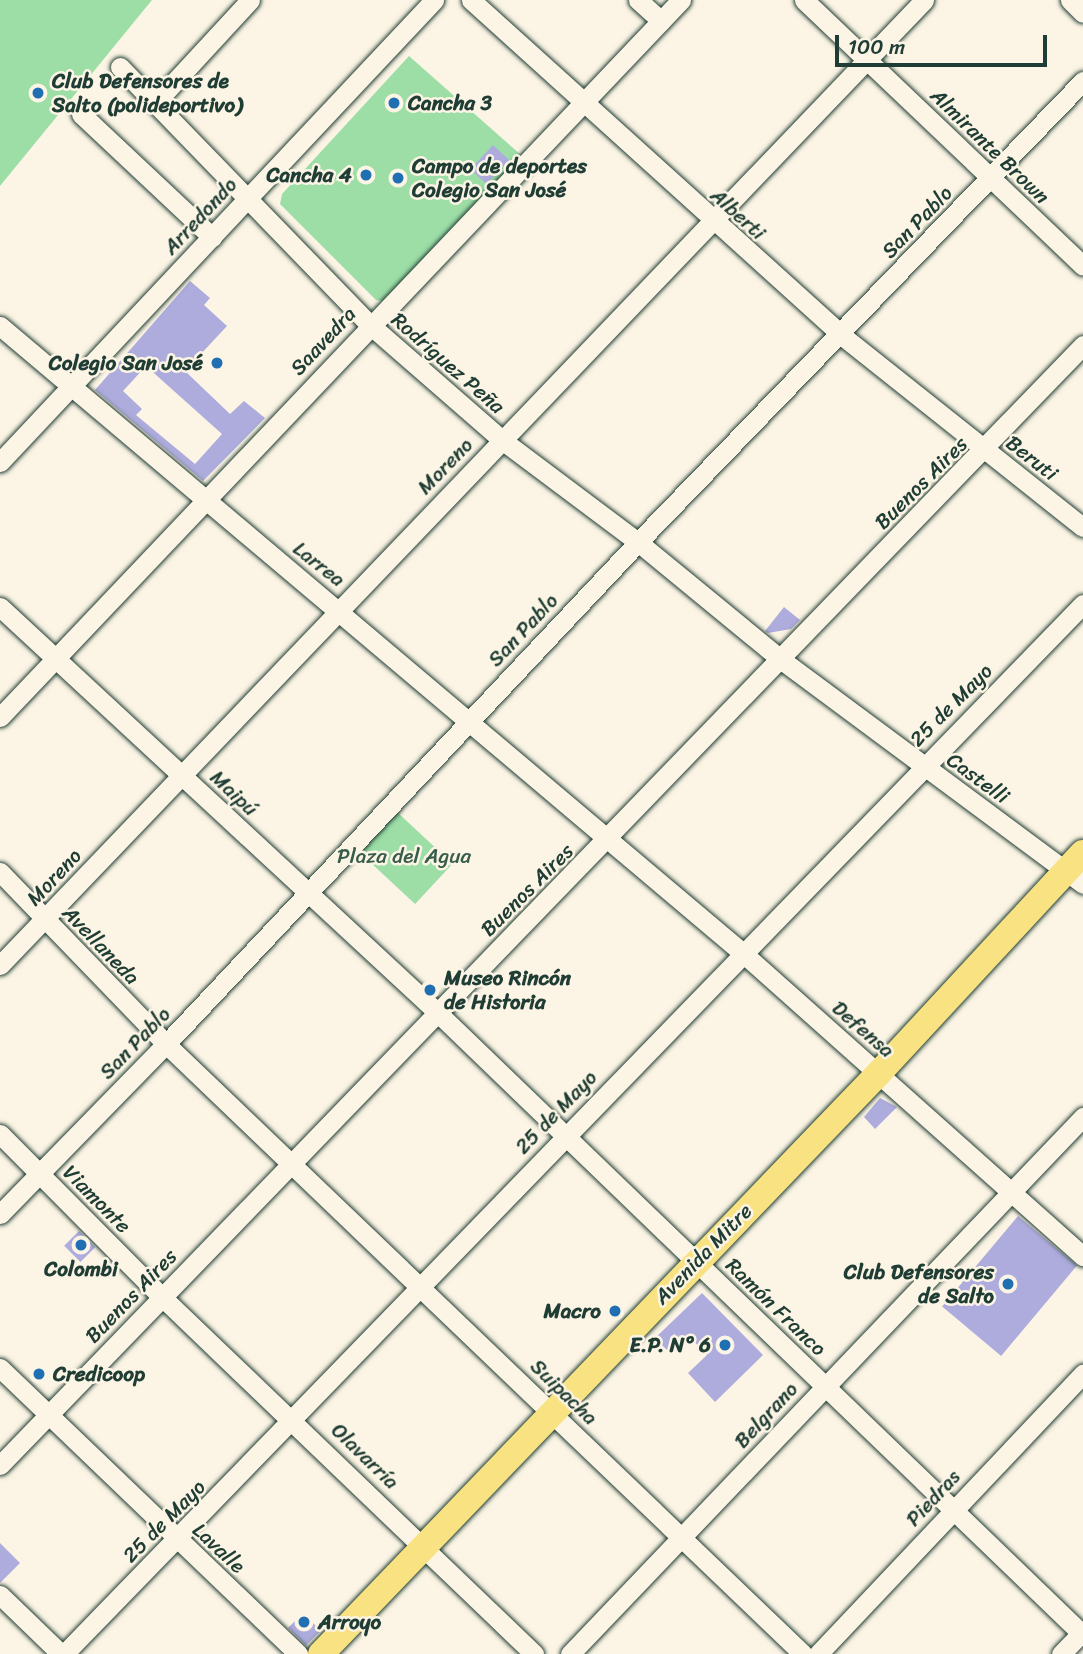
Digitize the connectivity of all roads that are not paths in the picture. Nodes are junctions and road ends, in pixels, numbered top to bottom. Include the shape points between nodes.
1 (250, 0) edge
2 (434, 0) edge
3 (471, 0) edge
4 (638, 0) edge
5 (681, 0) edge
6 (804, 0) edge
7 (924, 0) edge
8 (1070, 0) edge
9 (1083, 13) edge
10 (661, 21) junction
11 (867, 59) junction
12 (120, 66) dead end
13 (1083, 81) edge
14 (155, 103) junction
15 (583, 103) junction
16 (81, 114) dead end
17 (990, 178) junction
18 (247, 199) junction
19 (711, 221) junction
20 (212, 237) junction
21 (1083, 267) edge
22 (369, 324) junction
23 (0, 326) edge
24 (840, 334) junction
25 (1083, 345) edge
26 (71, 388) junction
27 (502, 440) junction
28 (986, 450) junction
29 (0, 462) edge
30 (203, 502) junction
31 (1083, 527) edge
32 (638, 541) junction
33 (1083, 604) edge
34 (0, 607) edge
35 (340, 609) junction
36 (54, 657) junction
37 (779, 658) junction
38 (0, 716) edge
39 (470, 720) junction
40 (922, 766) junction
41 (180, 775) junction
42 (610, 839) junction
43 (1077, 869) edge
44 (0, 872) edge
45 (307, 892) junction
46 (45, 920) junction
47 (745, 955) junction
48 (0, 965) edge
49 (437, 1012) junction
50 (166, 1044) junction
51 (879, 1073) junction
52 (1083, 1117) edge
53 (0, 1134) edge
54 (564, 1135) junction
55 (292, 1166) junction
56 (38, 1172) junction
57 (1009, 1193) junction
58 (0, 1214) edge
59 (1083, 1256) edge
60 (696, 1262) junction
61 (420, 1286) junction
62 (161, 1296) junction
63 (0, 1368) edge
64 (1083, 1374) edge
65 (824, 1385) junction
66 (553, 1412) junction
67 (49, 1415) junction
68 (295, 1420) junction
69 (0, 1465) edge
70 (953, 1510) junction
71 (680, 1539) junction
72 (177, 1541) junction
73 (425, 1545) junction
74 (0, 1595) edge
75 (1082, 1633) edge
76 (62, 1654) edge
77 (298, 1654) edge
78 (321, 1654) edge
79 (534, 1654) edge
80 (570, 1654) edge
81 (803, 1654) edge
82 (818, 1654) edge
83 (1061, 1654) edge

1 - 14 street
2 - 18 street, Arredondo
3 - 15 street, Alberti
4 - 10 street
5 - 10 street, Saavedra
6 - 11 street, Almirante Brown
7 - 11 street, Moreno
8 - 9 street
10 - 15 street, Saavedra
11 - 17 street, Almirante Brown
11 - 19 street, Moreno
12 - 14 street, Rodríguez Peña
13 - 17 street, San Pablo
14 - 18 street, Rodríguez Peña
15 - 19 street, Alberti
15 - 22 street, Saavedra
16 - 20 street
17 - 21 street, Almirante Brown
17 - 24 street, San Pablo
18 - 20 street, Arredondo
18 - 22 street, Rodríguez Peña
19 - 24 street, Alberti
19 - 27 street, Moreno
20 - 26 street, Arredondo
22 - 27 street, Rodríguez Peña
22 - 30 street, Saavedra
23 - 26 street, Larrea
24 - 28 street, Alberti
24 - 32 street, San Pablo
25 - 28 street, Buenos Aires
26 - 29 street, Arredondo
26 - 30 street, Larrea
27 - 32 street, Rodríguez Peña
27 - 35 street, Moreno
28 - 31 street, Beruti
28 - 37 street, Buenos Aires
30 - 35 street, Larrea
30 - 36 street, Saavedra
32 - 37 street, Rodríguez Peña
32 - 39 street, San Pablo
33 - 40 street, 25 de Mayo
34 - 36 street, Maipú
35 - 39 street, Larrea
35 - 41 street, Moreno
36 - 38 street, Saavedra
36 - 41 street, Maipú
37 - 40 street, Castelli
37 - 42 street, Buenos Aires
39 - 42 street, Larrea
39 - 45 street, San Pablo
40 - 43 street, Castelli
40 - 47 street, 25 de Mayo
41 - 45 street, Maipú
41 - 46 street, Moreno
42 - 47 street, Defensa
42 - 49 street, Buenos Aires
43 - 51 main road, Avenida Mitre
44 - 46 street, Avellaneda
45 - 49 street, Maipú
45 - 50 street, San Pablo
46 - 48 street, Moreno
46 - 50 street, Avellaneda
47 - 51 street, Defensa
47 - 54 street, 25 de Mayo
49 - 54 street, Ramón Franco
49 - 55 street, Buenos Aires
50 - 55 street, Avellaneda
50 - 56 street, San Pablo
51 - 57 street, Defensa
51 - 60 main road, Avenida Mitre
52 - 57 street, Belgrano
53 - 56 street, Viamonte
54 - 60 street, Ramón Franco
54 - 61 street, 25 de Mayo
55 - 61 street, Suipacha
55 - 62 street, Buenos Aires
56 - 58 street, San Pablo
56 - 62 street, Viamonte
57 - 59 street, Defensa
57 - 65 street, Belgrano
60 - 65 street, Ramón Franco
60 - 66 main road, Avenida Mitre
61 - 66 street, Suipacha
61 - 68 street, 25 de Mayo
62 - 67 street, Buenos Aires
62 - 68 street, Olavarría
63 - 67 street, Lavalle
64 - 70 street, Piedras
65 - 70 street, Ramón Franco
65 - 71 street, Belgrano
66 - 71 street, Suipacha
66 - 73 main road, Avenida Mitre
67 - 69 street, Buenos Aires
67 - 72 street, Lavalle
68 - 72 street, 25 de Mayo
68 - 73 street, Olavarría
70 - 75 street, Ramón Franco
70 - 82 street, Piedras
71 - 80 street, Belgrano
71 - 81 street, Suipacha
72 - 76 street, 25 de Mayo
72 - 77 street, Lavalle
73 - 78 main road, Avenida Mitre
73 - 79 street, Olavarría
74 - 76 street
75 - 83 street

